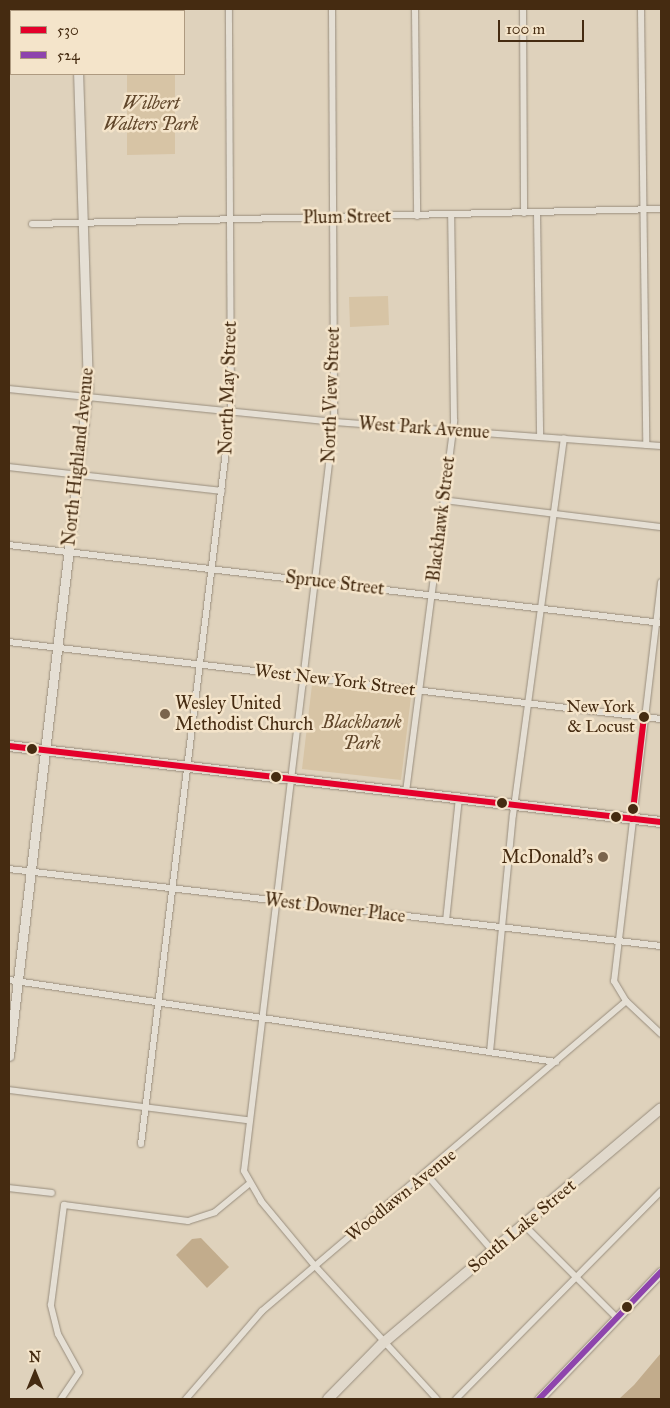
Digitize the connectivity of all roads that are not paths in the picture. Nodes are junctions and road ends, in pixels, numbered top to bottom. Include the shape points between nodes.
1 (229, 9) edge
2 (332, 9) edge
3 (416, 9) edge
4 (523, 9) edge
5 (641, 9) edge
6 (78, 75) edge
7 (661, 209) edge
8 (641, 210) junction
9 (524, 213) junction
10 (537, 213) junction
11 (452, 214) junction
12 (417, 216) junction
13 (334, 218) junction
14 (231, 219) junction
15 (83, 221) junction
16 (32, 224) dead end
17 (9, 389) edge
18 (87, 396) junction
19 (231, 410) junction
20 (334, 422) junction
21 (452, 430) junction
22 (540, 436) junction
23 (564, 438) junction
24 (646, 445) junction
25 (661, 446) edge
26 (9, 466) edge
27 (78, 474) junction
28 (222, 491) junction
29 (443, 500) junction
30 (554, 514) junction
31 (661, 527) edge
32 (9, 545) edge
33 (69, 553) junction
34 (212, 570) junction
35 (316, 581) junction
36 (661, 582) edge
37 (431, 595) junction
38 (543, 608) junction
39 (659, 622) edge
40 (9, 642) edge
41 (57, 647) junction
42 (200, 664) junction
43 (305, 676) junction
44 (420, 690) junction
45 (530, 703) junction
46 (644, 717) junction
47 (661, 719) edge
48 (9, 746) edge
49 (44, 750) junction
50 (188, 766) junction
51 (293, 779) junction
52 (406, 792) junction
53 (459, 798) junction
54 (516, 805) junction
55 (632, 819) junction
56 (661, 822) edge
57 (9, 869) edge
58 (30, 872) junction
59 (172, 889) junction
60 (275, 901) junction
61 (446, 921) junction
62 (502, 928) junction
63 (618, 941) junction
64 (661, 946) edge
65 (13, 981) edge
66 (626, 1001) junction
67 (158, 1003) junction
68 (261, 1017) junction
69 (661, 1034) edge
70 (490, 1052) junction
71 (9, 1056) edge
72 (556, 1062) junction
73 (9, 1090) edge
74 (145, 1107) junction
75 (661, 1108) edge
76 (247, 1120) junction
77 (141, 1144) dead end
78 (427, 1175) junction
79 (249, 1184) junction
80 (9, 1188) edge
81 (661, 1190) edge
82 (52, 1193) dead end
83 (523, 1224) junction
84 (492, 1250) junction
85 (314, 1266) junction
86 (661, 1272) edge
87 (577, 1277) junction
88 (617, 1318) junction
89 (382, 1344) junction
90 (61, 1399) edge
91 (186, 1399) edge
92 (328, 1399) edge
93 (437, 1399) edge
94 (456, 1399) edge
95 (539, 1399) edge

1 - 14 street, North May Street
2 - 13 street, North View Street
3 - 12 street
4 - 9 street
5 - 8 street
6 - 15 street, North Highland Avenue
7 - 8 street, Plum Street
8 - 10 street, Plum Street
8 - 24 street
9 - 10 street, Plum Street
9 - 11 street, Plum Street
10 - 22 street
11 - 12 street, Plum Street
11 - 21 street, Blackhawk Street
12 - 13 street, Plum Street
13 - 14 street, Plum Street
13 - 20 street, North View Street
14 - 15 street, Plum Street
14 - 19 street, North May Street
15 - 16 street, Plum Street
15 - 18 street, North Highland Avenue
17 - 18 street, West Park Avenue
18 - 19 street, West Park Avenue
18 - 27 street, North Highland Avenue
19 - 20 street, West Park Avenue
19 - 28 street, North May Street
20 - 21 street, West Park Avenue
20 - 35 street, North View Street
21 - 22 street, West Park Avenue
21 - 29 street, Blackhawk Street
22 - 23 street, West Park Avenue
23 - 24 street, West Park Avenue
23 - 30 street
24 - 25 street, West Park Avenue
26 - 27 street
27 - 28 street
27 - 33 street, North Highland Avenue
28 - 34 street, North May Street
29 - 30 street
29 - 37 street, Blackhawk Street
30 - 31 street
30 - 38 street
32 - 33 street, Spruce Street
33 - 34 street, Spruce Street
33 - 41 street, North Highland Avenue
34 - 35 street, Spruce Street
34 - 42 street, North May Street
35 - 37 street, Spruce Street
35 - 43 street, North View Street
36 - 39 street
37 - 38 street, Spruce Street
37 - 44 street, Blackhawk Street
38 - 39 street, Spruce Street
38 - 45 street
39 - 46 street
40 - 41 street, West New York Street
41 - 42 street, West New York Street
41 - 49 street, North Highland Avenue
42 - 43 street, West New York Street
42 - 50 street, North May Street
43 - 44 street, West New York Street
43 - 51 street, North View Street
44 - 45 street, West New York Street
44 - 52 street, Blackhawk Street
45 - 46 street, West New York Street
45 - 54 street
46 - 47 street, West New York Street
46 - 55 street
48 - 49 main road
49 - 50 main road
49 - 58 street, North Highland Avenue
50 - 51 main road
50 - 59 street, North May Street
51 - 52 main road
51 - 60 street, North View Street
52 - 53 main road
53 - 54 main road
53 - 61 street
54 - 55 main road
54 - 62 street
55 - 56 main road
55 - 63 street
57 - 58 street, West Downer Place
58 - 59 street, West Downer Place
58 - 65 street, North Highland Avenue
59 - 60 street, West Downer Place
59 - 67 street, North May Street
60 - 61 street, West Downer Place
60 - 68 street, North View Street
61 - 62 street, West Downer Place
62 - 63 street, West Downer Place
62 - 70 street
63 - 64 street, West Downer Place
63 - 66 street via 614,981
65 - 67 street
65 - 71 street, North Highland Avenue
66 - 69 street
66 - 72 street, Woodlawn Avenue
67 - 68 street
67 - 74 street, North May Street
68 - 70 street
68 - 76 street, North View Street
70 - 72 street
72 - 78 street, Woodlawn Avenue
73 - 74 street
74 - 76 street
74 - 77 street, North May Street
75 - 83 main road, South Lake Street
76 - 79 street, North View Street via 243,1158
78 - 84 street
78 - 85 street, Woodlawn Avenue
79 - 85 street
79 - 90 street via 215,1212 188,1221 64,1205 51,1305 58,1334 79,1372
80 - 82 street
81 - 87 street
83 - 84 main road, South Lake Street
83 - 87 street
84 - 89 main road, South Lake Street
85 - 89 street
85 - 91 street, Woodlawn Avenue via 262,1311
86 - 88 street
87 - 88 street
87 - 94 street
88 - 95 street
89 - 92 main road, South Lake Street
89 - 93 street

